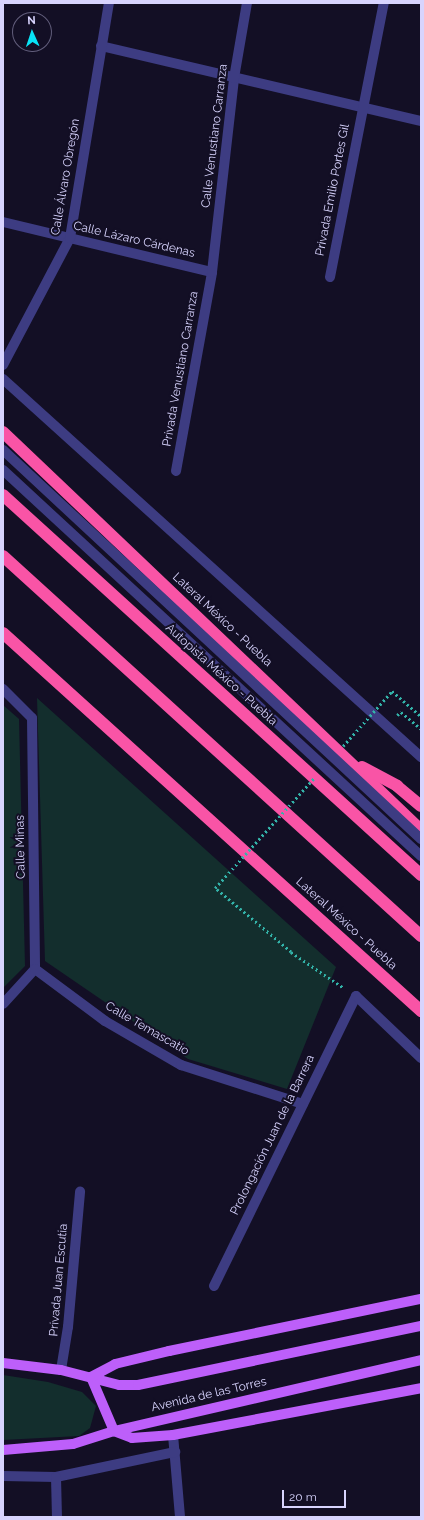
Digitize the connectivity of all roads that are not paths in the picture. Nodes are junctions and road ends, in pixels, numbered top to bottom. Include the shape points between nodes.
1 (109, 3) edge
2 (247, 3) edge
3 (384, 3) edge
4 (101, 46) junction
5 (234, 78) junction
6 (363, 109) junction
7 (421, 121) edge
8 (3, 222) edge
9 (70, 238) junction
10 (212, 272) junction
11 (330, 276) dead end
12 (3, 365) edge
13 (3, 379) edge
14 (3, 432) edge
15 (3, 450) edge
16 (3, 470) edge
17 (176, 471) dead end
18 (3, 495) edge
19 (3, 556) edge
20 (3, 633) edge
21 (3, 689) edge
22 (343, 753) junction
23 (421, 757) edge
24 (421, 806) edge
25 (421, 830) edge
26 (421, 839) edge
27 (421, 856) edge
28 (421, 875) edge
29 (421, 936) edge
30 (35, 970) junction
31 (3, 1004) edge
32 (421, 1011) edge
33 (421, 1058) edge
34 (303, 1104) junction
35 (80, 1192) dead end
36 (214, 1286) dead end
37 (421, 1299) edge
38 (421, 1326) edge
39 (421, 1360) edge
40 (3, 1363) edge
41 (62, 1370) junction
42 (91, 1377) junction
43 (421, 1388) edge
44 (114, 1430) junction
45 (173, 1435) junction
46 (3, 1450) edge
47 (175, 1452) junction
48 (3, 1476) edge
49 (56, 1477) junction
50 (57, 1517) edge
51 (180, 1517) edge

1 - 4 street, Calle Álvaro Obregón
2 - 5 street, Calle Venustiano Carranza
3 - 6 street, Privada Emilio Portes Gil
4 - 5 street
4 - 9 street, Calle Álvaro Obregón
5 - 6 street
5 - 10 street, Calle Venustiano Carranza
6 - 7 street
6 - 11 street, Privada Emilio Portes Gil
8 - 9 street, Calle Lázaro Cárdenas
9 - 10 street, Calle Lázaro Cárdenas
9 - 12 street, Calle Álvaro Obregón
10 - 17 street, Privada Venustiano Carranza
13 - 23 street
14 - 22 highway, Lateral México - Puebla
15 - 26 street, bridge
16 - 27 street, bridge
18 - 28 highway, Autopista México - Puebla
19 - 29 highway
20 - 32 highway, Lateral México - Puebla
21 - 30 street, Calle Minas via 32,718
22 - 24 highway via 397,786
22 - 25 highway, Lateral México - Puebla
30 - 31 street
30 - 34 street, Calle Temascatio via 104,1021 181,1065
33 - 34 street, Prolongación Juan de la Barrera via 356,996
34 - 36 street, Prolongación Juan de la Barrera
35 - 41 street, Privada Juan Escutia
37 - 42 main road via 161,1353 115,1364
38 - 42 main road, Avenida de las Torres via 138,1385 119,1385
39 - 44 main road, Avenida de las Torres
40 - 41 main road, Avenida de las Torres
41 - 42 main road, Avenida de las Torres
42 - 44 main road
43 - 45 main road
44 - 45 main road via 132,1438
44 - 46 main road, Avenida de las Torres via 73,1444
45 - 47 street
47 - 49 street
47 - 51 street
48 - 49 street
49 - 50 street

